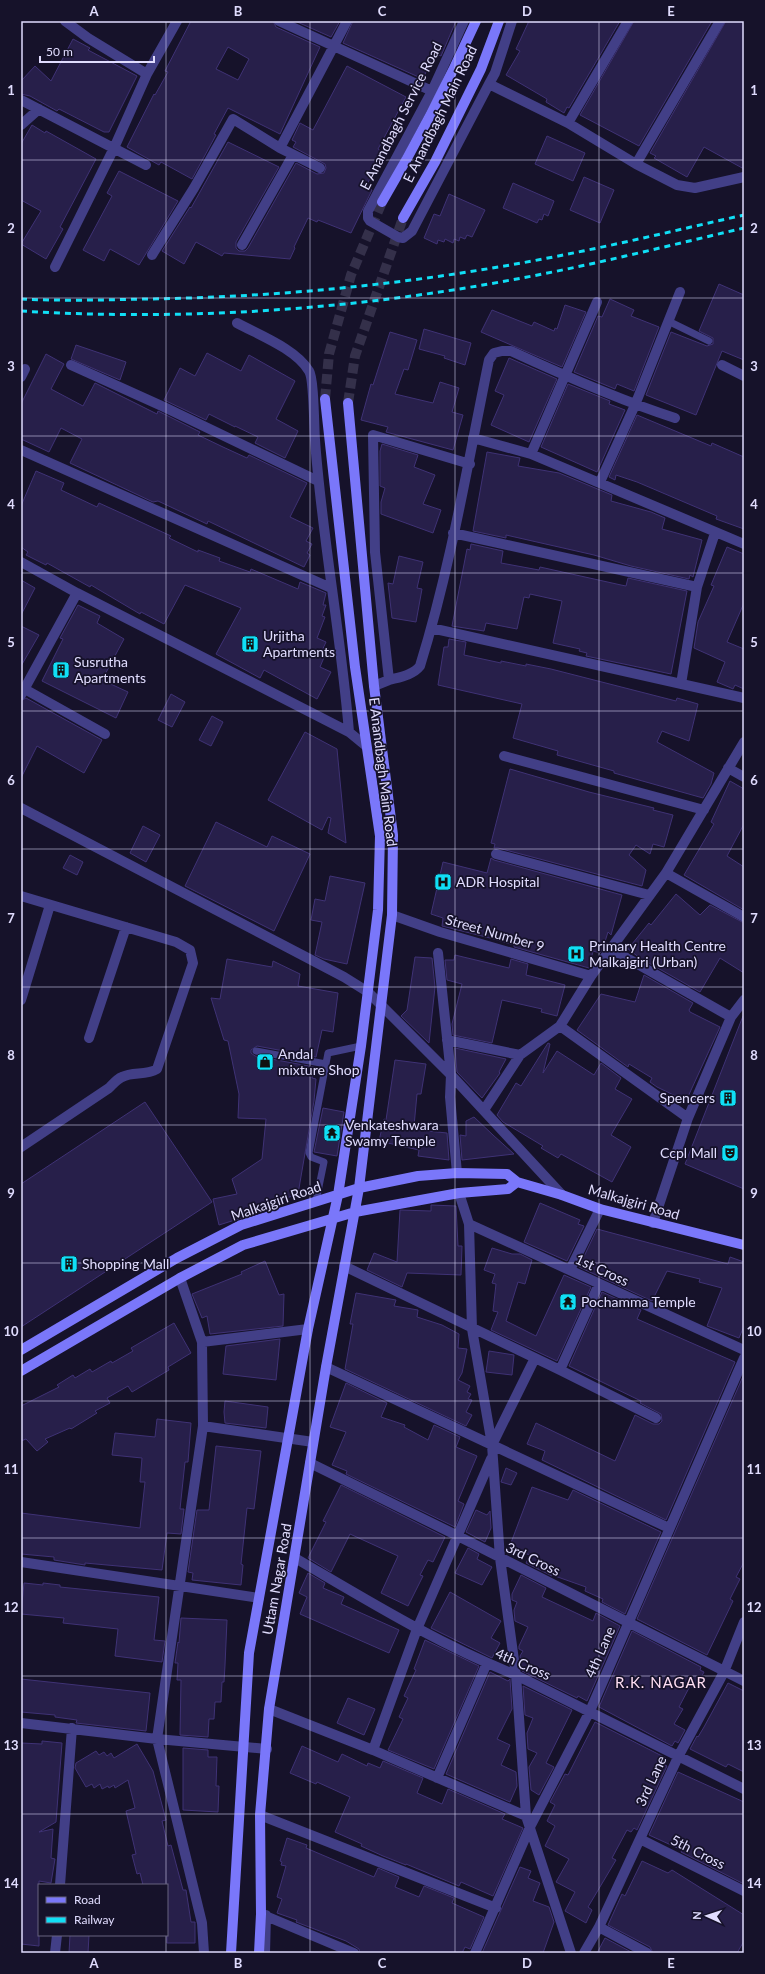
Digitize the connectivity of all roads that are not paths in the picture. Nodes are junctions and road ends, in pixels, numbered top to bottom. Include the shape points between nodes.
1 (67, 21) edge
2 (177, 21) edge
3 (279, 21) edge
4 (348, 21) edge
5 (464, 21) edge
6 (476, 21) edge
7 (499, 21) edge
8 (512, 21) edge
9 (628, 21) edge
10 (720, 21) edge
11 (335, 47) junction
12 (147, 74) junction
13 (489, 84) junction
14 (432, 91) junction
15 (21, 100) edge
16 (39, 109) junction
17 (568, 123) junction
18 (21, 125) edge
19 (114, 148) junction
20 (280, 148) junction
21 (293, 155) junction
22 (636, 164) junction
23 (146, 165) dead end
24 (320, 168) dead end
25 (744, 177) edge
26 (377, 202) junction
27 (402, 218) tunnel mouth
28 (242, 245) dead end
29 (152, 255) dead end
30 (55, 267) dead end
31 (680, 292) dead end
32 (597, 302) dead end
33 (668, 321) junction
34 (237, 323) dead end
35 (709, 341) dead end
36 (71, 365) dead end
37 (722, 365) dead end
38 (566, 376) junction
39 (744, 376) edge
40 (325, 399) tunnel mouth
41 (348, 403) tunnel mouth
42 (635, 405) junction
43 (675, 418) dead end
44 (473, 438) junction
45 (21, 450) edge
46 (531, 454) junction
47 (470, 464) junction
48 (318, 481) junction
49 (600, 482) junction
50 (453, 533) junction
51 (715, 533) junction
52 (744, 544) edge
53 (21, 562) edge
54 (331, 588) junction
55 (697, 588) junction
56 (77, 593) junction
57 (431, 628) junction
58 (389, 680) junction
59 (681, 684) junction
60 (374, 686) junction
61 (22, 690) edge
62 (744, 698) edge
63 (348, 732) junction
64 (106, 734) dead end
65 (744, 742) edge
66 (366, 746) junction
67 (504, 756) dead end
68 (728, 768) junction
69 (744, 776) edge
70 (21, 808) edge
71 (704, 810) junction
72 (496, 854) dead end
73 (666, 873) junction
74 (649, 895) junction
75 (21, 896) edge
76 (50, 904) junction
77 (392, 915) junction
78 (744, 917) edge
79 (126, 927) junction
80 (611, 949) junction
81 (438, 953) dead end
82 (591, 976) junction
83 (368, 992) junction
84 (21, 1000) edge
85 (744, 1000) edge
86 (382, 1007) junction
87 (731, 1017) junction
88 (560, 1026) junction
89 (89, 1038) dead end
90 (447, 1040) junction
91 (361, 1046) junction
92 (256, 1051) dead end
93 (520, 1055) junction
94 (326, 1064) junction
95 (451, 1075) junction
96 (484, 1110) junction
97 (688, 1118) junction
98 (21, 1147) edge
99 (457, 1173) junction
100 (517, 1182) junction
101 (359, 1188) junction
102 (459, 1193) junction
103 (338, 1195) junction
104 (562, 1195) junction
105 (316, 1201) junction
106 (600, 1209) junction
107 (355, 1212) junction
108 (333, 1220) junction
109 (653, 1223) junction
110 (469, 1224) junction
111 (744, 1245) edge
112 (344, 1266) junction
113 (570, 1270) junction
114 (180, 1278) junction
115 (599, 1284) junction
116 (308, 1329) junction
117 (472, 1329) junction
118 (202, 1342) junction
119 (21, 1350) edge
120 (744, 1350) edge
121 (535, 1358) junction
122 (744, 1358) edge
123 (326, 1367) junction
124 (560, 1370) junction
125 (21, 1371) edge
126 (656, 1418) dead end
127 (203, 1426) junction
128 (288, 1438) junction
129 (313, 1442) junction
130 (492, 1446) junction
131 (491, 1458) junction
132 (310, 1463) junction
133 (669, 1528) junction
134 (458, 1536) junction
135 (295, 1558) junction
136 (500, 1558) junction
137 (21, 1562) edge
138 (180, 1587) junction
139 (259, 1598) junction
140 (629, 1622) junction
141 (744, 1622) edge
142 (417, 1629) junction
143 (487, 1663) junction
144 (724, 1672) junction
145 (516, 1675) junction
146 (744, 1681) edge
147 (270, 1709) junction
148 (590, 1711) junction
149 (21, 1723) edge
150 (72, 1728) junction
151 (157, 1739) junction
152 (244, 1747) junction
153 (267, 1749) junction
154 (373, 1750) junction
155 (679, 1755) junction
156 (437, 1778) junction
157 (744, 1789) edge
158 (260, 1815) junction
159 (526, 1816) junction
160 (530, 1827) junction
161 (640, 1839) junction
162 (60, 1884) edge
163 (744, 1891) edge
164 (496, 1908) junction
165 (264, 1914) junction
166 (599, 1927) junction
167 (57, 1936) edge
168 (55, 1953) edge
169 (204, 1953) edge
170 (232, 1953) edge
171 (259, 1953) edge
172 (265, 1953) edge
173 (354, 1953) edge
174 (475, 1953) edge
175 (571, 1953) edge
176 (584, 1953) edge
177 (647, 1953) edge

1 - 12 street
2 - 12 street
3 - 11 street
4 - 11 street
5 - 14 street, E Anandbagh Service Road
6 - 26 street, E Anandbagh Main Road via 413,150
7 - 27 street, E Anandbagh Main Road via 481,69 435,162
8 - 13 street
9 - 17 street
10 - 22 street
11 - 14 street
11 - 20 street
12 - 19 street
13 - 17 street
13 - 26 street via 412,231 402,238 370,221 367,214
14 - 26 street, E Anandbagh Service Road
15 - 16 street
16 - 18 street
16 - 19 street
17 - 22 street
19 - 23 street
19 - 30 street
20 - 21 street
20 - 29 street via 233,118 194,188
21 - 24 street
21 - 28 street
22 - 25 street via 665,181 695,188
31 - 33 street
32 - 38 street
33 - 35 lane
33 - 42 street
34 - 48 street via 298,357 310,372
36 - 48 street
37 - 39 street
38 - 42 street
38 - 44 street via 511,351 494,353 489,360
38 - 46 street
40 - 66 street, E Anandbagh Main Road
41 - 60 street, E Anandbagh Main Road
42 - 43 street
42 - 49 street
44 - 46 street
44 - 47 street
45 - 54 street
46 - 49 street
47 - 50 street
47 - 58 street via 373,435 375,552
48 - 54 street
49 - 51 street
50 - 55 street
50 - 57 street
51 - 52 street
51 - 55 street
53 - 56 street
54 - 63 street via 344,672
55 - 59 street
56 - 61 street
56 - 63 street
57 - 58 street via 420,666 416,671
57 - 59 street
58 - 60 street
59 - 62 street
60 - 77 street, E Anandbagh Main Road via 393,835
61 - 64 street
63 - 66 street
65 - 68 street
66 - 83 street, E Anandbagh Main Road via 380,836 378,910
67 - 71 street
68 - 69 street
68 - 71 street
70 - 83 street
71 - 73 street
72 - 74 street
73 - 74 street
73 - 78 street
74 - 80 street
75 - 76 street
76 - 79 street
76 - 84 street
77 - 82 street, Street Number 9 via 440,932
77 - 86 street, E Anandbagh Main Road
79 - 89 street
79 - 98 street via 182,945 190,950 193,956 193,963 156,1069 150,1073 120,1077 110,1088
80 - 82 street
80 - 87 street
81 - 90 street
82 - 88 street
83 - 86 street
83 - 91 street, E Anandbagh Main Road
85 - 87 street
86 - 95 street
86 - 101 street, E Anandbagh Main Road
87 - 97 street
88 - 93 street
88 - 97 street
90 - 93 street
90 - 95 street
91 - 94 lane via 328,1053
91 - 103 street, E Anandbagh Main Road
92 - 94 lane
93 - 96 street
94 - 105 lane via 309,1153 310,1157 324,1162
95 - 96 street
95 - 99 street via 450,1097
96 - 104 street
97 - 109 street
99 - 100 street, Malkajgiri Road via 507,1174
99 - 101 street, Malkajgiri Road via 418,1176
100 - 102 street via 508,1189
100 - 104 street, Malkajgiri Road
101 - 103 street, Malkajgiri Road
101 - 107 street, E Anandbagh Main Road
102 - 107 street
102 - 110 street
103 - 105 street, Malkajgiri Road
103 - 108 street, E Anandbagh Main Road
104 - 106 street, Malkajgiri Road
105 - 119 street, Malkajgiri Road via 241,1225 177,1258
106 - 109 street, Malkajgiri Road
106 - 113 street
107 - 108 street
107 - 112 street, Uttam Nagar Road
108 - 114 street via 243,1245
108 - 116 street, Uttam Nagar Road
109 - 111 street, Malkajgiri Road
110 - 113 street, 1st Cross
110 - 117 street
112 - 117 street
112 - 123 street, Uttam Nagar Road
113 - 115 street, 1st Cross
114 - 118 street
114 - 125 street
115 - 120 street, 1st Cross
115 - 124 street
116 - 118 street
116 - 128 street, Uttam Nagar Road
117 - 121 street
117 - 130 street
118 - 127 street
121 - 124 street
121 - 130 street
122 - 133 street, 4th Lane
123 - 129 street, Uttam Nagar Road
123 - 130 street
124 - 126 street
127 - 128 street
127 - 138 street
128 - 129 street
128 - 139 street, Uttam Nagar Road
129 - 132 street, Uttam Nagar Road
130 - 131 street
130 - 133 street
131 - 134 street
131 - 136 street
132 - 134 street, 3rd Cross
132 - 135 street, Uttam Nagar Road
133 - 140 street, 4th Lane
134 - 136 street, 3rd Cross
134 - 142 street
135 - 142 street, 4th Cross
135 - 147 street, Uttam Nagar Road
136 - 140 street, 3rd Cross
136 - 145 street
137 - 138 street
138 - 139 street
138 - 151 street
139 - 152 street, Uttam Nagar Road via 249,1653
140 - 144 street, 3rd Cross
140 - 148 street, 4th Lane
141 - 144 street, 3rd Lane
142 - 143 street, 4th Cross
142 - 154 street
143 - 145 street, 4th Cross
143 - 156 street
144 - 146 street, 3rd Cross
144 - 155 street, 3rd Lane
145 - 148 street, 4th Cross
145 - 159 street
147 - 153 street, Uttam Nagar Road
147 - 154 street
148 - 155 street, 4th Cross
148 - 160 street, 4th Lane
149 - 150 street
150 - 151 street
150 - 162 street
151 - 152 street
151 - 169 street via 202,1923
152 - 153 street
152 - 170 street, Uttam Nagar Road
153 - 158 street, Uttam Nagar Road
154 - 156 street
155 - 157 street, 4th Cross
155 - 161 street, 3rd Lane
156 - 159 street
158 - 164 street
158 - 165 street, Uttam Nagar Road
159 - 160 street
160 - 164 street, 4th Lane
160 - 175 street
161 - 163 street, 5th Cross
161 - 166 street, 3rd Lane
164 - 174 street, 4th Lane
165 - 171 street, Uttam Nagar Road
165 - 172 street
165 - 173 street
166 - 176 street, 3rd Lane
166 - 177 street
167 - 168 street

